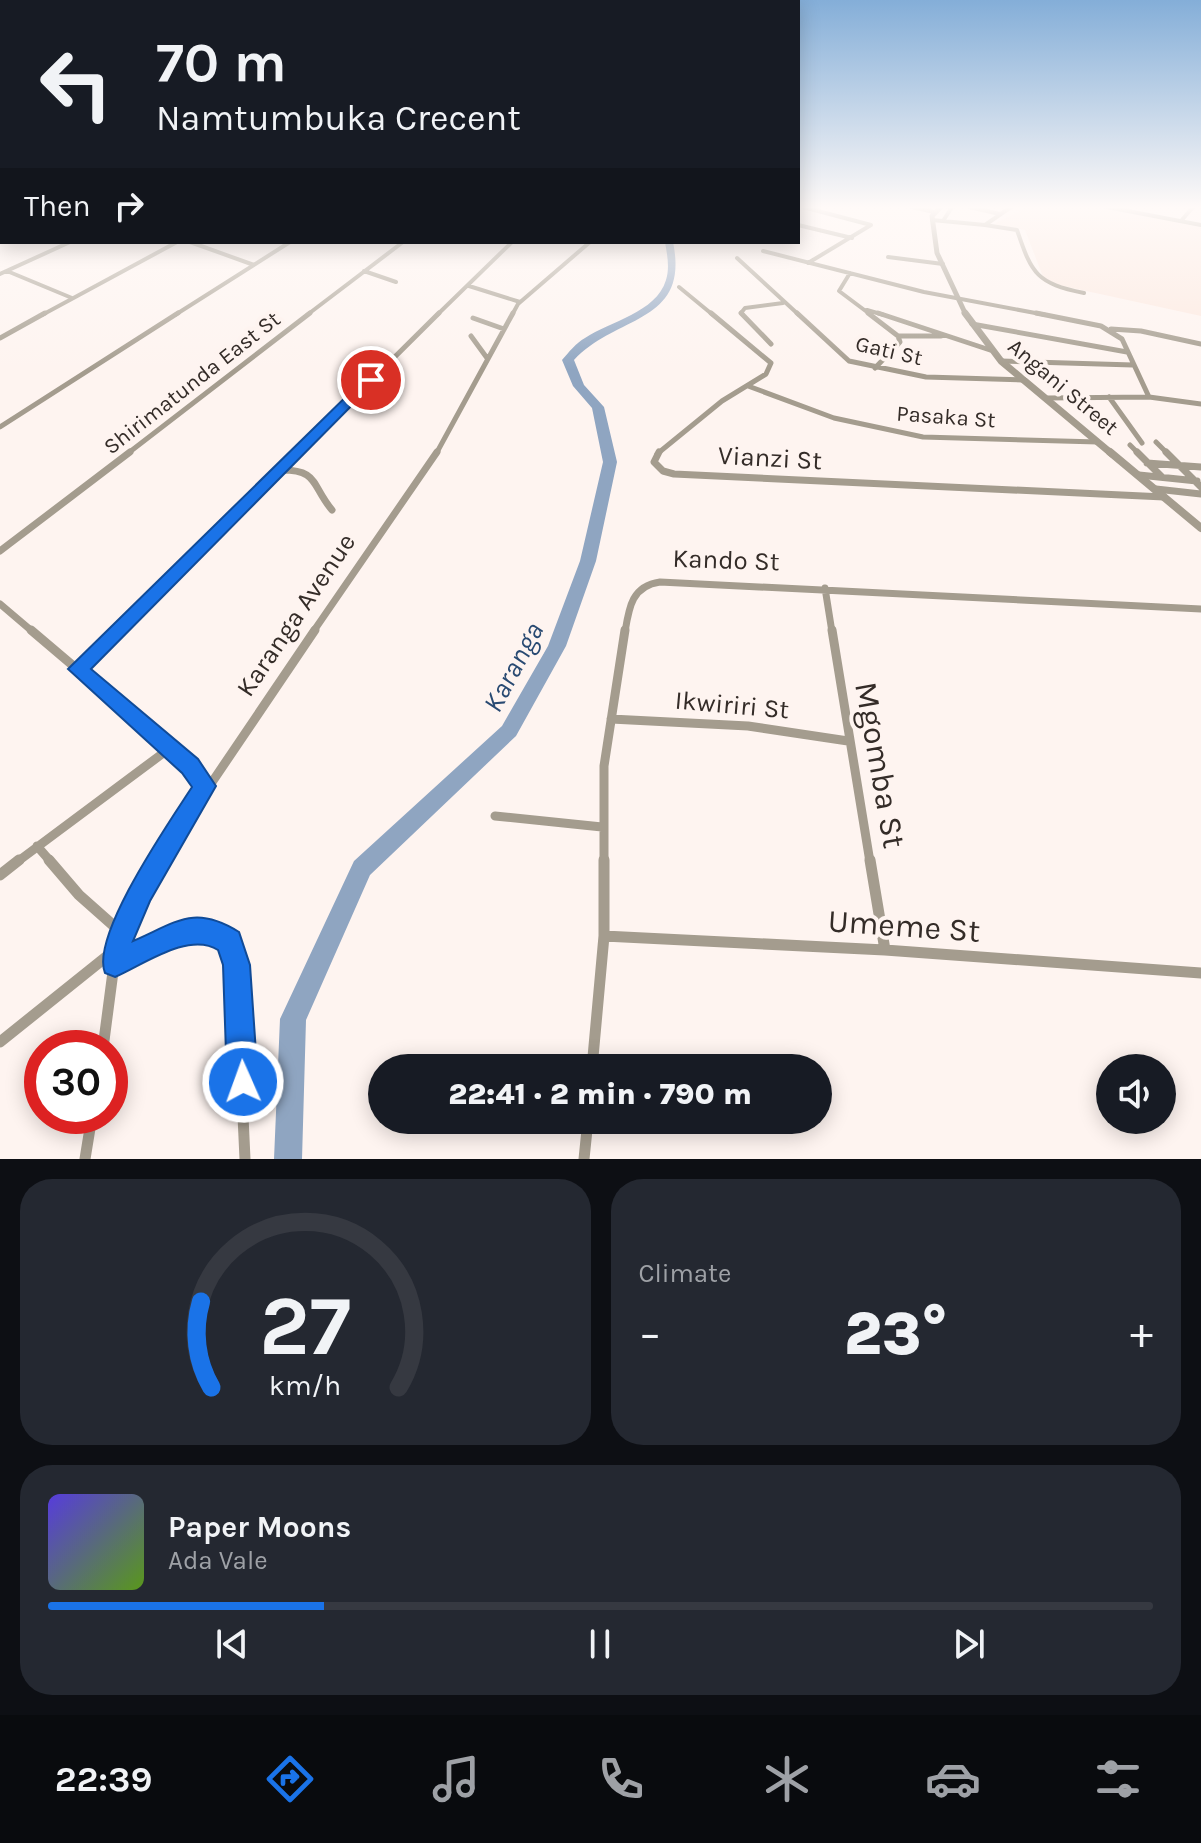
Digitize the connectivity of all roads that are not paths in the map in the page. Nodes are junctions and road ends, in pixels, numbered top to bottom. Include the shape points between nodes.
1 (29, 261) edge
2 (141, 261) edge
3 (243, 261) edge
4 (260, 261) edge
5 (377, 261) edge
6 (493, 261) edge
7 (568, 261) edge
8 (740, 261) edge
9 (801, 261) edge
10 (811, 261) edge
11 (920, 261) edge
12 (1028, 261) edge
13 (808, 263) junction
14 (943, 264) joint
15 (254, 265) junction
16 (7, 271) junction
17 (364, 271) junction
18 (850, 273) junction
19 (0, 274) edge
20 (396, 282) dead end
21 (469, 286) junction
22 (679, 287) dead end
23 (1084, 293) dead end
24 (72, 298) junction
25 (955, 298) junction
26 (520, 302) junction
27 (783, 303) junction
28 (861, 308) junction
29 (473, 318) dead end
30 (971, 324) junction
31 (504, 329) junction
32 (1109, 329) junction
33 (471, 336) dead end
34 (898, 336) junction
35 (943, 336) junction
36 (0, 338) edge
37 (771, 344) dead end
38 (1201, 344) edge
39 (990, 350) junction
40 (1127, 352) junction
41 (487, 358) junction
42 (1001, 361) junction
43 (1133, 365) junction
44 (875, 368) junction
45 (1023, 380) junction
46 (748, 386) junction
47 (1109, 397) junction
48 (1149, 397) junction
49 (1048, 398) junction
50 (1201, 404) edge
51 (0, 427) edge
52 (1101, 442) junction
53 (1156, 442) dead end
54 (1142, 443) dead end
55 (1130, 445) dead end
56 (1147, 463) junction
57 (1180, 465) junction
58 (1201, 467) edge
59 (279, 470) junction
60 (1139, 475) junction
61 (1162, 477) junction
62 (1199, 483) edge
63 (1156, 489) junction
64 (1201, 494) edge
65 (1166, 497) junction
66 (332, 510) dead end
67 (1200, 526) edge
68 (0, 551) edge
69 (825, 588) junction
70 (0, 604) edge
71 (1201, 609) edge
72 (10, 612) junction
73 (0, 617) edge
74 (78, 669) junction
75 (611, 719) junction
76 (848, 741) junction
77 (170, 748) junction
78 (205, 786) junction
79 (495, 816) dead end
80 (602, 827) junction
81 (37, 846) junction
82 (0, 875) edge
83 (123, 934) junction
84 (604, 936) junction
85 (116, 949) junction
86 (885, 950) junction
87 (115, 963) junction
88 (1201, 973) edge
89 (106, 1030) edge
90 (0, 1042) edge
91 (593, 1054) edge
92 (89, 1134) edge
93 (587, 1134) edge
94 (85, 1159) edge
95 (245, 1159) edge
96 (584, 1159) edge

1 - 16 street
2 - 24 street
3 - 15 street
4 - 15 street
5 - 17 street, Shirimatunda East St
6 - 21 street
7 - 26 street, Karanga Avenue
8 - 27 street, Gati St
9 - 13 street
10 - 13 street
11 - 14 street
12 - 23 street via 1041,283
13 - 18 street
14 - 25 street, Angani Street
15 - 51 street
16 - 19 street
16 - 24 street
17 - 20 street
17 - 68 street, Shirimatunda East St
18 - 25 street
18 - 28 street via 839,291
21 - 26 street
21 - 59 street
22 - 46 street, Vianzi St via 771,363 766,374
24 - 36 street
25 - 30 street, Angani Street
25 - 32 street
26 - 31 street, Karanga Avenue
27 - 37 street via 741,313
27 - 44 street, Gati St via 841,356
28 - 34 street
28 - 35 street
29 - 31 street
30 - 39 street, Angani Street
30 - 40 street
31 - 41 street, Karanga Avenue
32 - 38 street
32 - 40 street via 1118,334
33 - 41 street
34 - 35 street
34 - 44 street via 900,342
35 - 39 street
39 - 42 street, Angani Street
40 - 43 street
41 - 78 street, Karanga Avenue via 450,433
42 - 43 street
42 - 45 street, Angani Street
43 - 48 street
44 - 45 street, Gati St via 926,377
45 - 49 street, Angani Street
46 - 52 street, Pasaka St via 817,413 897,433
46 - 65 street, Vianzi St via 655,455 657,467 674,474
47 - 48 street
47 - 49 street
47 - 54 street
48 - 50 street
49 - 52 street, Angani Street
52 - 60 street, Angani Street
53 - 57 street
55 - 56 street
56 - 57 street
56 - 61 street
57 - 58 street
57 - 62 street
59 - 66 street via 297,470 315,480
59 - 74 street
60 - 61 street
60 - 63 street, Angani Street
61 - 62 street
63 - 64 street
63 - 65 street, Angani Street
65 - 67 street, Angani Street
69 - 71 street, Kando St
69 - 75 street, Kando St via 660,582 638,589 628,611
69 - 76 street, Mgomba St
70 - 72 street
72 - 73 street
72 - 74 street
74 - 77 street
75 - 76 street, Ikwiriri St via 748,726
75 - 80 street, Kando St
76 - 86 street, Mgomba St
77 - 78 street
77 - 81 street
78 - 83 street, Karanga Avenue via 140,893
79 - 80 street
80 - 84 street, Kando St
81 - 82 street
81 - 83 street via 79,895
83 - 85 street, Karanga Avenue
84 - 86 street, Umeme St
84 - 91 street, Kando St
85 - 87 street, Karanga Avenue
85 - 90 street
86 - 88 street, Umeme St
87 - 89 street, Karanga Avenue
87 - 95 street via 190,930 210,929 229,941 236,965
92 - 94 street
93 - 96 street

